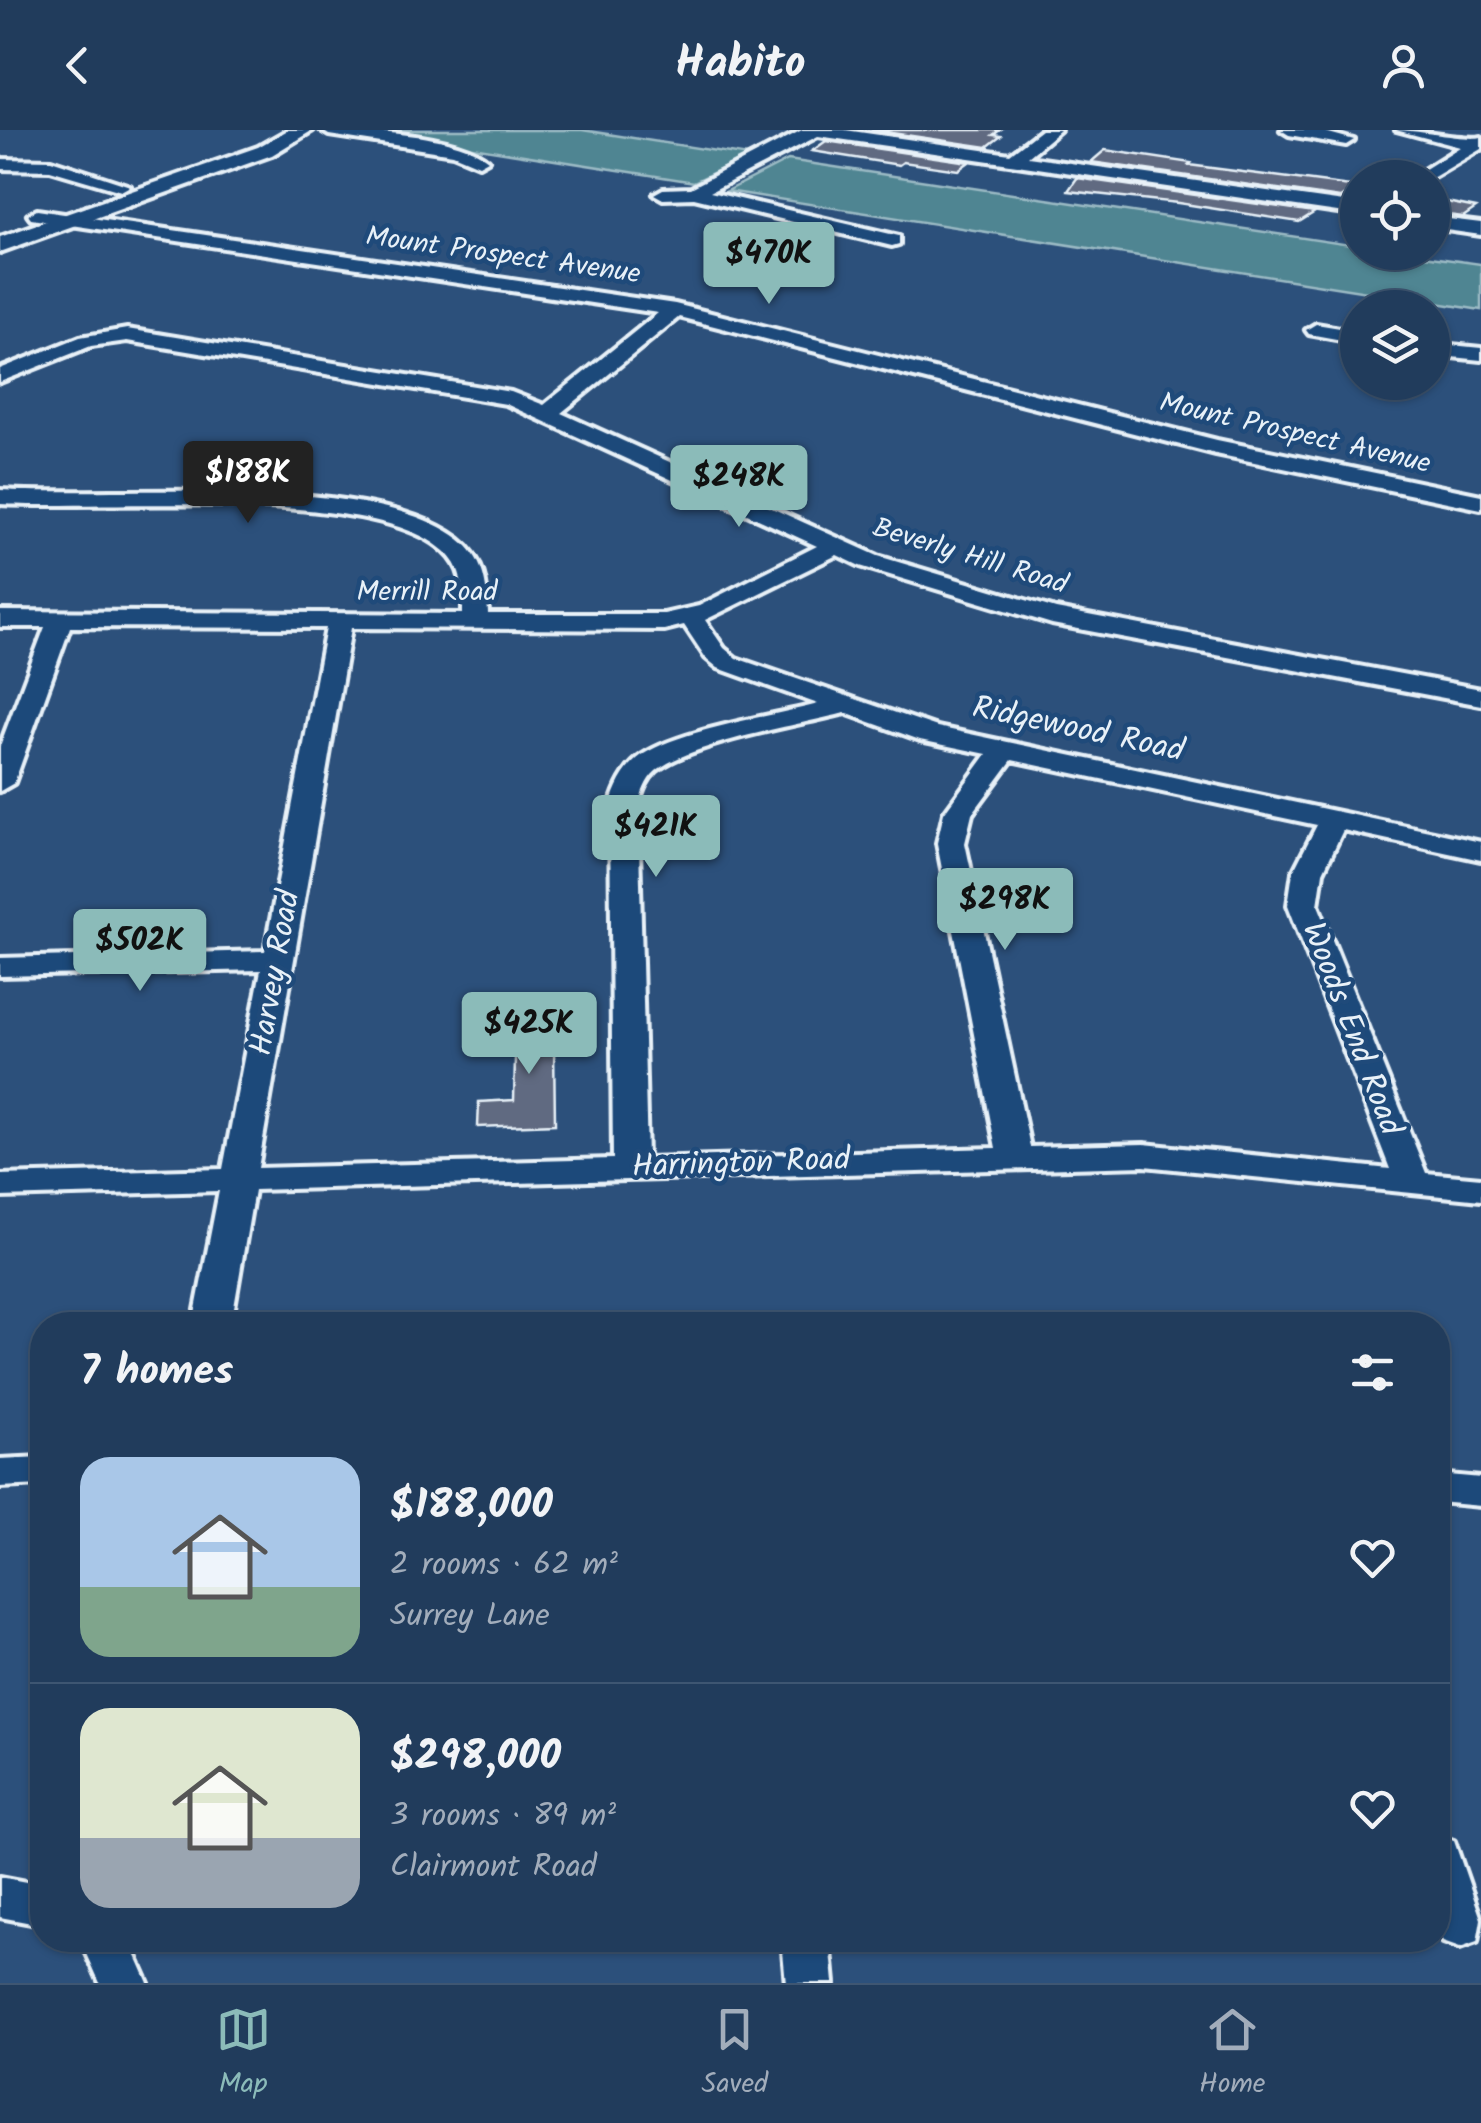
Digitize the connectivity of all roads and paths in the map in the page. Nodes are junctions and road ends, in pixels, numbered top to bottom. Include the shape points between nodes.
1 (300, 130) edge
2 (329, 130) edge
3 (814, 130) edge
4 (1052, 130) edge
5 (1289, 130) edge
6 (1404, 130) edge
7 (1346, 140) dead end
8 (1476, 143) edge
9 (479, 160) dead end
10 (1013, 160) junction
11 (1448, 160) edge
12 (0, 164) edge
13 (122, 186) junction
14 (694, 193) junction
15 (664, 194) dead end
16 (1340, 207) edge
17 (37, 215) junction
18 (70, 220) junction
19 (1450, 225) edge
20 (0, 228) edge
21 (1481, 229) edge
22 (892, 240) dead end
23 (0, 245) edge
24 (675, 310) junction
25 (1316, 330) dead end
26 (1340, 334) edge
27 (1450, 351) edge
28 (1481, 354) edge
29 (0, 376) edge
30 (549, 412) junction
31 (0, 496) edge
32 (1481, 502) edge
33 (836, 546) junction
34 (691, 617) junction
35 (0, 619) edge
36 (60, 619) junction
37 (340, 622) junction
38 (475, 622) junction
39 (1481, 697) edge
40 (841, 706) junction
41 (1004, 751) junction
42 (0, 782) edge
43 (1334, 820) junction
44 (1481, 851) edge
45 (278, 960) junction
46 (0, 967) edge
47 (1015, 1156) junction
48 (630, 1168) junction
49 (239, 1179) junction
50 (1412, 1182) junction
51 (0, 1186) edge
52 (1481, 1188) edge
53 (214, 1312) edge
54 (30, 1471) edge
55 (0, 1472) edge
56 (1450, 1489) edge
57 (1481, 1492) edge
58 (1450, 1895) edge
59 (0, 1897) edge
60 (30, 1903) edge
61 (1460, 1928) dead end
62 (110, 1952) edge
63 (807, 1952) edge
64 (124, 1983) edge
65 (810, 1983) edge

1 - 13 main road
1 - 18 main road via 265,151
2 - 9 street via 457,150
3 - 10 street
3 - 14 street
4 - 10 street
5 - 7 street
6 - 8 street
8 - 11 street
10 - 16 street
12 - 13 street via 51,166
13 - 17 main road
14 - 15 street
14 - 22 street
17 - 18 street, Mount Prospect Avenue
17 - 20 main road
18 - 23 main road
18 - 24 street, Mount Prospect Avenue
19 - 21 street
24 - 30 street
24 - 32 street, Mount Prospect Avenue via 1216,447
25 - 26 street
27 - 28 street
29 - 30 street, Beverly Hill Road via 88,341 127,335 478,392
30 - 33 street, Beverly Hill Road
31 - 38 street via 360,507 433,534 463,556 482,598
33 - 34 street, Merrill Road
33 - 39 street, Beverly Hill Road via 1052,616
34 - 38 street, Merrill Road
34 - 40 street, Ridgewood Road via 727,663
35 - 36 street, Merrill Road
36 - 37 street, Merrill Road
36 - 42 street
37 - 38 street, Merrill Road
37 - 45 street, Harvey Road
40 - 41 street, Ridgewood Road
40 - 48 street via 671,750 634,776 624,806
41 - 43 street, Ridgewood Road
41 - 47 street via 958,813 951,843
43 - 44 street, Ridgewood Road
43 - 50 street, Woods End Road via 1308,872 1303,905
45 - 46 street
45 - 49 street, Harvey Road
47 - 48 street, Harrington Road
47 - 50 street, Harrington Road via 1183,1157
48 - 49 street, Harrington Road
49 - 51 street, Harrington Road
49 - 53 street, Harvey Road
50 - 52 street, Harrington Road
54 - 55 street
56 - 57 street
58 - 61 street
59 - 60 street
62 - 64 street
63 - 65 street

